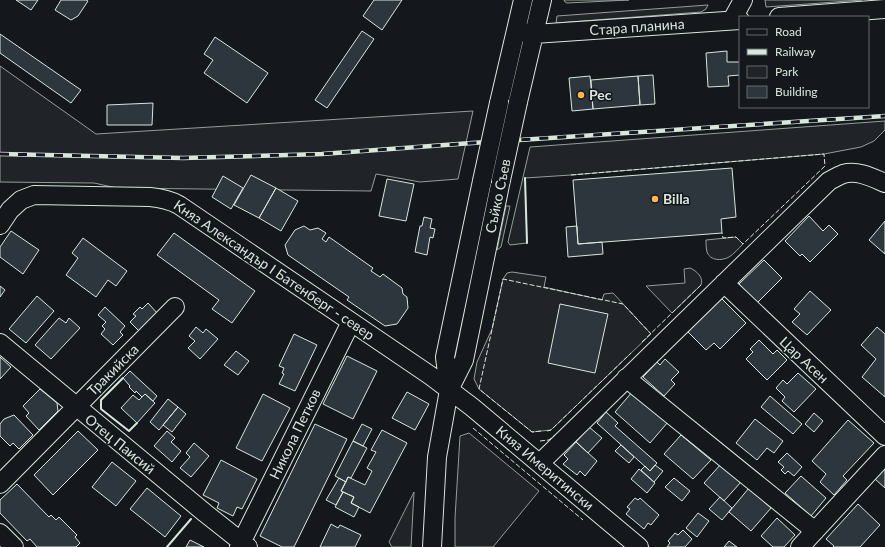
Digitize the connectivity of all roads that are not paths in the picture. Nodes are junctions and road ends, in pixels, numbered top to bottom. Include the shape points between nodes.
1 (523, 0) edge
2 (542, 0) edge
3 (743, 0) edge
4 (885, 9) edge
5 (792, 16) edge
6 (736, 20) edge
7 (516, 31) junction
8 (534, 34) junction
9 (885, 183) edge
10 (0, 225) edge
11 (724, 283) junction
12 (175, 307) dead end
13 (351, 322) junction
14 (0, 344) edge
15 (626, 378) junction
16 (449, 390) junction
17 (76, 407) junction
18 (885, 436) edge
19 (885, 456) edge
20 (540, 463) junction
21 (0, 484) edge
22 (815, 531) junction
23 (0, 534) edge
24 (243, 546) edge
25 (14, 547) edge
26 (432, 547) edge
27 (639, 547) edge
28 (800, 547) edge

1 - 7 street, Съйко Съев
2 - 8 street, Съйко Съев
3 - 6 street
4 - 5 street
6 - 8 street, Стара планина
7 - 8 street, Стара планина
7 - 16 street, Съйко Съев, bridge via 446,357
8 - 16 street, Съйко Съев, bridge via 464,360
9 - 11 street via 855,172 842,174 829,181
10 - 13 street, Княз Александър I Батенберг - север via 21,200 34,195 165,199 180,205
11 - 15 street
11 - 18 street, Цар Асен
12 - 17 street, Тракийска
13 - 16 street, Княз Александър I Батенберг - север
13 - 24 street, Никола Петков
14 - 17 street, Отец Паисий
15 - 20 street
15 - 22 street
16 - 20 street, Княз Имеритински
16 - 26 street, Съйко Съев via 438,457
17 - 21 street, Тракийска
17 - 24 street, Отец Паисий
19 - 22 street
20 - 27 street, Княз Имеритински
22 - 28 street
23 - 25 street

